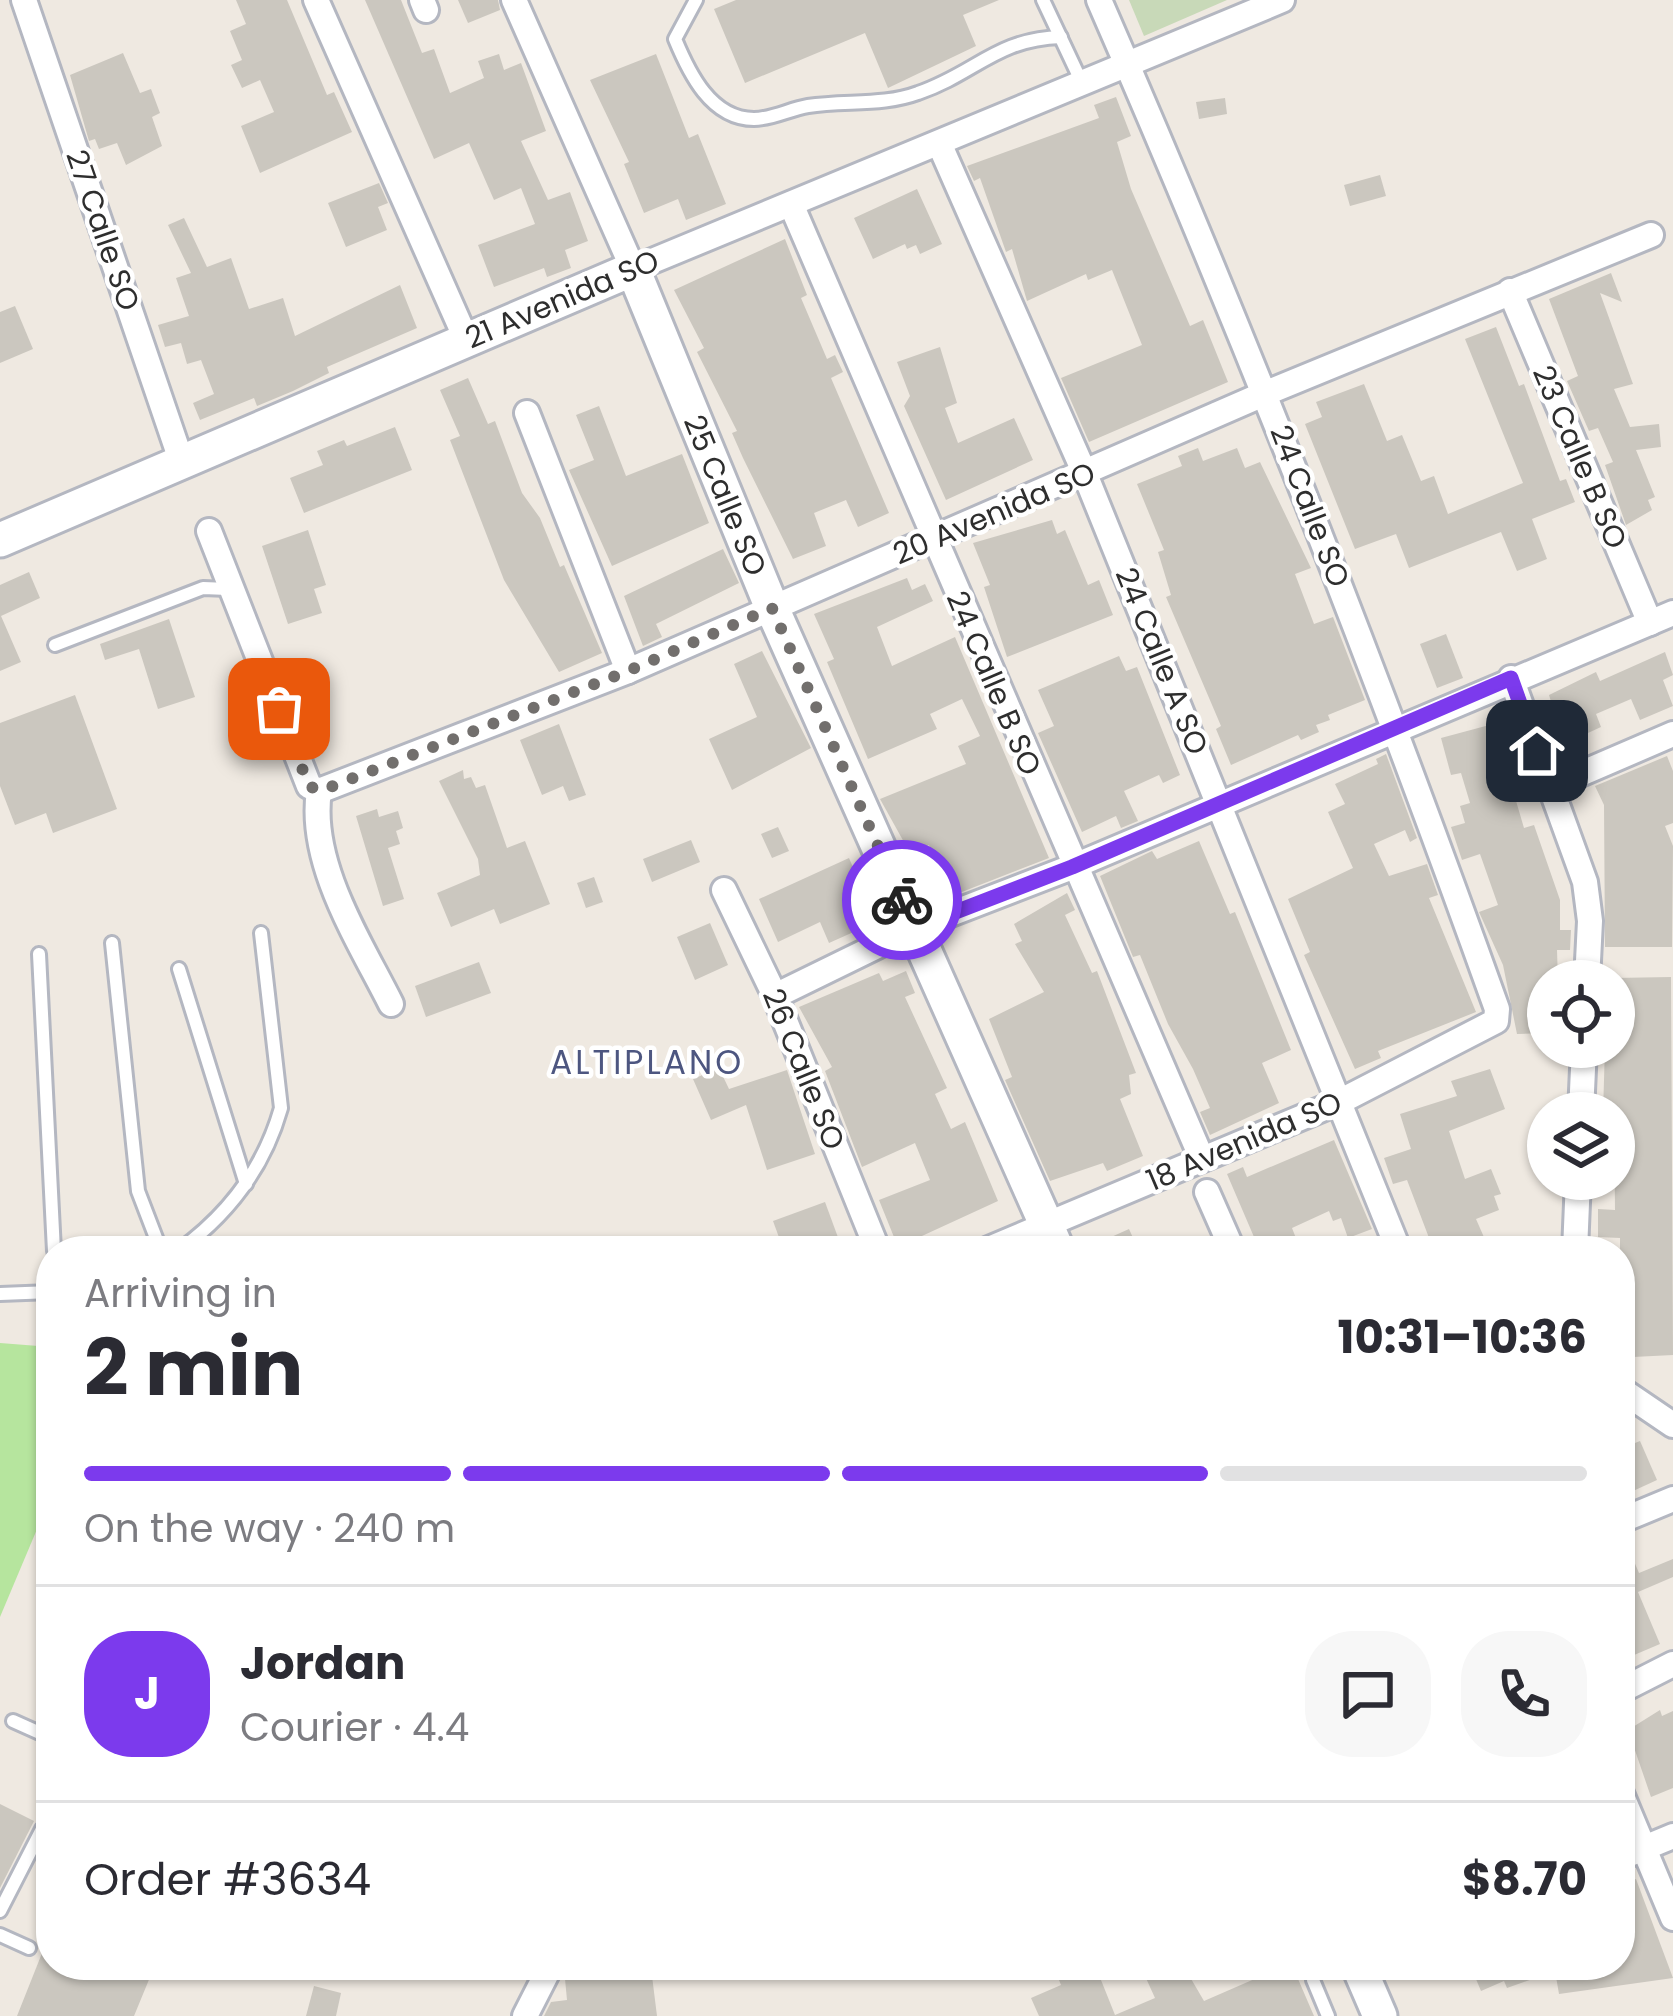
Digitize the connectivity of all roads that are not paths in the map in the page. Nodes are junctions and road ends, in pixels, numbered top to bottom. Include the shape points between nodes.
1 (24, 0) edge
2 (316, 0) edge
3 (514, 0) edge
4 (696, 0) edge
5 (1043, 0) edge
6 (1099, 0) edge
7 (1282, 0) edge
8 (1061, 37) junction
9 (1127, 65) junction
10 (1082, 83) junction
11 (939, 142) junction
12 (791, 204) junction
13 (1651, 235) dead end
14 (633, 269) junction
15 (1510, 291) junction
16 (466, 338) junction
17 (1266, 392) junction
18 (527, 413) dead end
19 (181, 460) junction
20 (1085, 474) junction
21 (209, 531) dead end
22 (0, 540) edge
23 (933, 541) junction
24 (235, 593) junction
25 (772, 608) junction
26 (1662, 618) edge
27 (56, 645) dead end
28 (628, 671) junction
29 (1511, 678) junction
30 (1396, 726) junction
31 (1673, 734) edge
32 (1550, 787) junction
33 (327, 789) junction
34 (1221, 803) junction
35 (1072, 867) junction
36 (724, 890) dead end
37 (914, 928) junction
38 (261, 933) dead end
39 (112, 943) dead end
40 (39, 954) dead end
41 (1588, 960) edge
42 (179, 969) dead end
43 (775, 996) junction
44 (391, 1004) dead end
45 (1496, 1021) joint
46 (1341, 1101) junction
47 (1202, 1159) junction
48 (246, 1184) junction
49 (1207, 1192) dead end
50 (1577, 1200) edge
51 (53, 1236) edge
52 (155, 1236) edge
53 (198, 1236) edge
54 (872, 1236) edge
55 (1051, 1236) edge
56 (1056, 1236) edge
57 (1226, 1236) edge
58 (1393, 1236) edge
59 (1576, 1236) edge
60 (36, 1293) edge
61 (0, 1294) edge
62 (1635, 1399) edge
63 (1673, 1425) edge
64 (1673, 1499) edge
65 (1635, 1515) edge
66 (1673, 1664) edge
67 (1635, 1683) edge
68 (13, 1721) dead end
69 (36, 1731) edge
70 (1635, 1824) edge
71 (1673, 1836) edge
72 (36, 1841) edge
73 (1646, 1848) junction
74 (1635, 1852) edge
75 (0, 1911) edge
76 (1673, 1918) edge
77 (0, 1935) edge
78 (29, 1948) dead end
79 (543, 1980) edge
80 (1313, 1980) edge
81 (1364, 1980) edge
82 (525, 2016) edge
83 (1328, 2016) edge
84 (1380, 2016) edge

1 - 19 street, 27 Calle SO
2 - 16 street
3 - 14 street, 25 Calle SO
4 - 8 lane via 675,39 694,82 735,117 848,100 890,102 966,73 1004,45
5 - 8 lane
6 - 9 street, 24 Calle SO
7 - 9 street, 21 Avenida SO
8 - 10 lane
9 - 10 street, 21 Avenida SO
9 - 17 street, 24 Calle SO
10 - 11 street, 21 Avenida SO
11 - 12 street, 21 Avenida SO
11 - 20 street, 24 Calle A SO
12 - 14 street, 21 Avenida SO
12 - 23 street, 24 Calle B SO
13 - 15 street, 20 Avenida SO
14 - 16 street, 21 Avenida SO
14 - 25 street, 25 Calle SO
15 - 17 street, 20 Avenida SO
15 - 26 street, 23 Calle B SO
16 - 19 street, 21 Avenida SO
17 - 20 street, 20 Avenida SO
17 - 30 street, 24 Calle SO
18 - 28 street
19 - 22 street, 21 Avenida SO
20 - 23 street, 20 Avenida SO
20 - 34 street, 24 Calle A SO
21 - 24 street
23 - 25 street, 20 Avenida SO
23 - 35 street, 24 Calle B SO
24 - 27 lane via 203,588
24 - 33 street via 309,786
25 - 28 street, 20 Avenida SO
25 - 37 street, 25 Calle SO
26 - 29 street
28 - 33 street, 20 Avenida SO
29 - 30 street
29 - 32 street
30 - 34 street
30 - 45 street, 24 Calle SO
31 - 32 street
32 - 41 street via 1585,882
33 - 44 street via 322,840 344,911
34 - 35 street
34 - 46 street, 24 Calle A SO
35 - 37 street
35 - 47 street, 24 Calle B SO
36 - 43 street, 26 Calle SO
37 - 43 street
37 - 55 street, 25 Calle SO
38 - 48 lane via 281,1108
39 - 52 lane via 138,1192
40 - 51 lane
42 - 48 lane
43 - 54 street, 26 Calle SO
45 - 46 street, 18 Avenida SO
46 - 47 street, 18 Avenida SO
46 - 58 street, 24 Calle A SO
47 - 56 street, 18 Avenida SO
48 - 53 lane
49 - 57 street
50 - 59 street
60 - 61 lane
62 - 63 street
64 - 65 street
66 - 67 street
68 - 69 lane
70 - 73 street
71 - 73 street
72 - 75 lane
73 - 74 street
73 - 76 street
77 - 78 lane
79 - 82 street
80 - 83 lane
81 - 84 street

